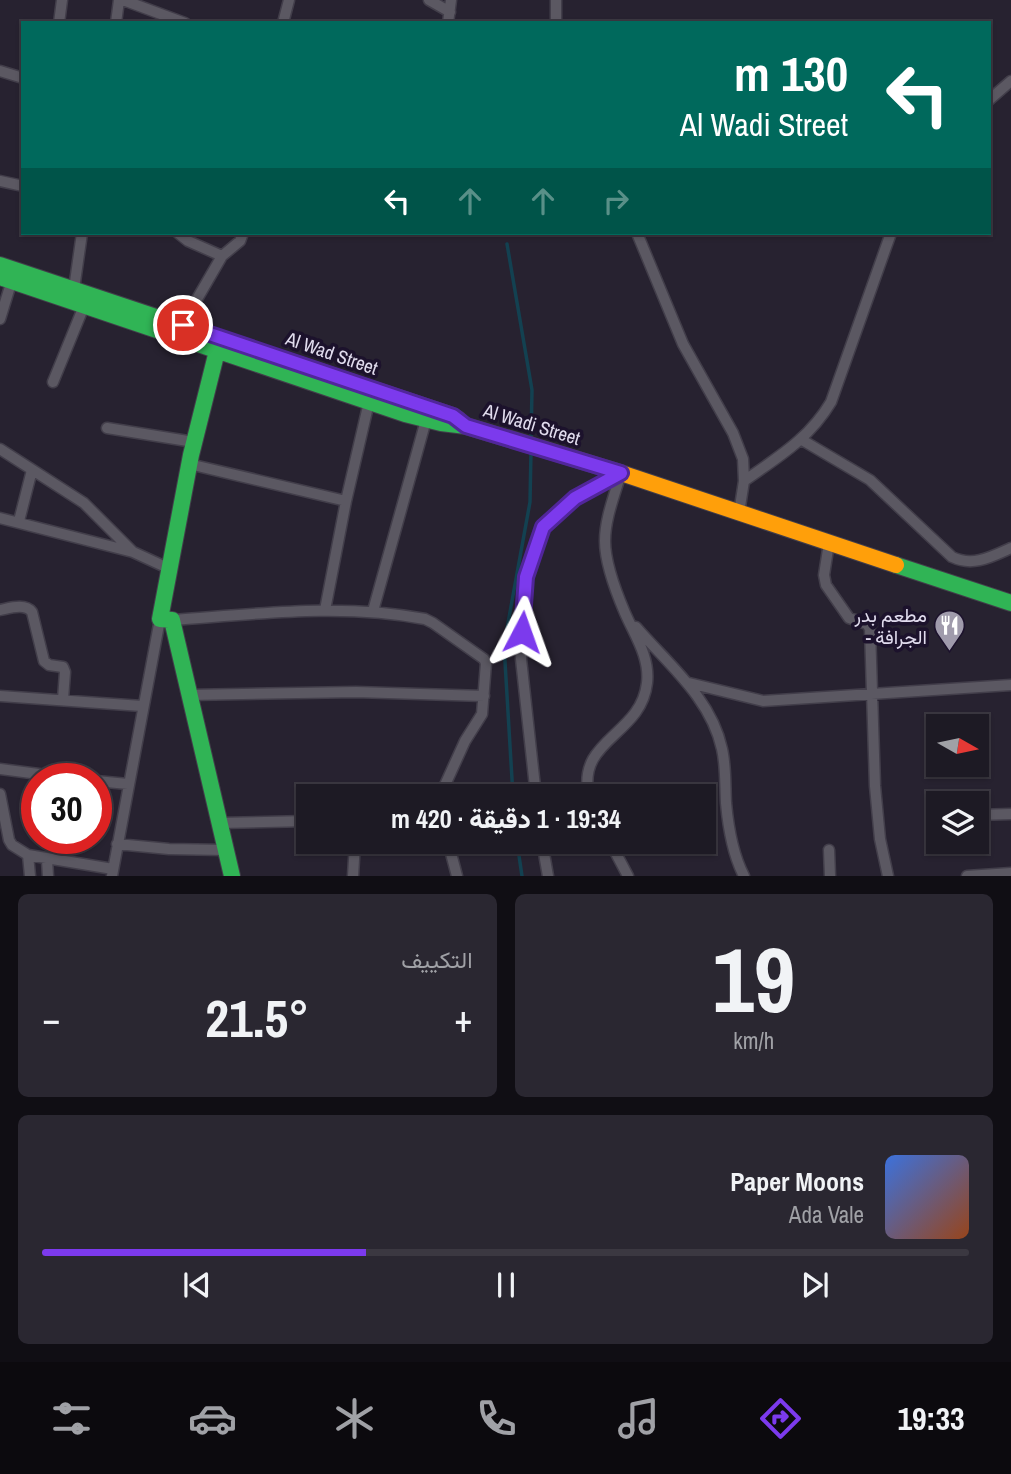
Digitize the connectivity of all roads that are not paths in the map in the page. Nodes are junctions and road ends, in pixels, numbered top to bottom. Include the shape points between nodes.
1 (62, 0) edge
2 (121, 0) edge
3 (289, 0) edge
4 (429, 0) edge
5 (556, 0) edge
6 (450, 12) edge
7 (59, 21) edge
8 (116, 21) edge
9 (179, 21) edge
10 (284, 21) edge
11 (556, 21) edge
12 (0, 71) edge
13 (21, 77) edge
14 (1011, 81) edge
15 (991, 98) edge
16 (0, 181) edge
17 (21, 186) edge
18 (82, 235) edge
19 (180, 235) edge
20 (242, 235) edge
21 (638, 235) edge
22 (890, 235) edge
23 (222, 256) junction
24 (0, 265) edge
25 (6, 279) edge
26 (74, 289) junction
27 (84, 306) junction
28 (0, 319) edge
29 (183, 325) junction
30 (217, 351) junction
31 (53, 382) dead end
32 (369, 402) junction
33 (426, 420) junction
34 (466, 426) junction
35 (107, 428) dead end
36 (802, 440) junction
37 (194, 442) junction
38 (0, 449) edge
39 (189, 464) junction
40 (32, 470) junction
41 (621, 473) junction
42 (744, 481) junction
43 (346, 501) junction
44 (739, 513) junction
45 (0, 518) edge
46 (19, 521) junction
47 (829, 543) junction
48 (1011, 548) edge
49 (133, 552) junction
50 (170, 569) junction
51 (1011, 603) edge
52 (0, 610) edge
53 (325, 610) junction
54 (373, 611) junction
55 (624, 611) junction
56 (166, 619) junction
57 (689, 683) junction
58 (1011, 685) edge
59 (188, 695) junction
60 (0, 696) edge
61 (484, 696) junction
62 (872, 696) junction
63 (63, 699) junction
64 (142, 706) junction
65 (0, 769) edge
66 (21, 772) edge
67 (112, 782) edge
68 (128, 784) junction
69 (445, 784) edge
70 (535, 784) edge
71 (586, 784) edge
72 (0, 794) edge
73 (1011, 814) edge
74 (989, 815) edge
75 (296, 821) edge
76 (219, 822) junction
77 (117, 844) junction
78 (225, 850) junction
79 (829, 850) dead end
80 (354, 854) edge
81 (451, 854) edge
82 (544, 854) edge
83 (616, 854) edge
84 (28, 855) junction
85 (47, 860) junction
86 (112, 872) edge
87 (1011, 873) edge
88 (30, 876) edge
89 (48, 876) edge
90 (232, 876) edge
91 (353, 876) edge
92 (457, 876) edge
93 (548, 876) edge
94 (628, 876) edge
95 (744, 876) edge
96 (830, 876) edge
97 (888, 876) edge
98 (967, 876) edge

1 - 7 street
2 - 8 street
2 - 9 street
3 - 10 street
4 - 6 street
5 - 11 street
12 - 13 street
14 - 15 street
16 - 17 street
18 - 26 street
19 - 23 street
20 - 23 street
21 - 42 street via 683,344 733,433 743,459
22 - 36 street via 831,402
23 - 29 street
24 - 26 main road
25 - 27 main road, Al Wadi Street
25 - 28 street
26 - 29 main road
27 - 30 main road, Al Wadi Street
27 - 31 street
29 - 34 main road, Al Wad Street via 453,416
30 - 32 main road, Al Wadi Street
30 - 37 main road
32 - 33 main road, Al Wadi Street
32 - 43 street
33 - 34 main road, Al Wadi Street
33 - 54 street
34 - 41 main road, Al Wadi Street
35 - 37 street
36 - 42 street
36 - 48 street via 870,480 952,557 974,562
37 - 39 main road
38 - 40 street
39 - 43 street
39 - 50 main road
40 - 46 street
40 - 49 street via 84,503
41 - 44 main road, Al Wadi Street
41 - 55 street via 605,540
41 - 70 street via 575,498 543,527 526,577 520,659
42 - 44 street
43 - 53 street
44 - 47 main road, Al Wadi Street
45 - 46 street
46 - 49 street
47 - 51 main road, Al Wadi Street
47 - 62 street via 826,585 849,618 870,629
49 - 50 street
50 - 56 main road
52 - 63 street via 29,608 44,661 63,667 65,672
53 - 54 street
53 - 56 street
54 - 61 street via 425,619 484,659
55 - 57 street
55 - 71 street via 645,656 647,686 638,710 591,761
56 - 59 main road
56 - 64 street
57 - 62 street via 763,701
57 - 95 street via 722,748 727,812
58 - 62 street
59 - 61 street via 356,692
59 - 76 main road
60 - 63 street
61 - 69 street via 482,714
62 - 97 street via 875,786
63 - 64 street
64 - 68 street
65 - 66 street
67 - 68 street
68 - 77 street
72 - 84 street via 9,840
73 - 74 street
75 - 76 street
76 - 78 main road
77 - 78 street
77 - 86 street
78 - 90 main road
79 - 96 street
80 - 91 street
81 - 92 street
82 - 93 street
83 - 94 street
84 - 85 street
84 - 88 street
85 - 86 street
85 - 89 street
87 - 98 street

